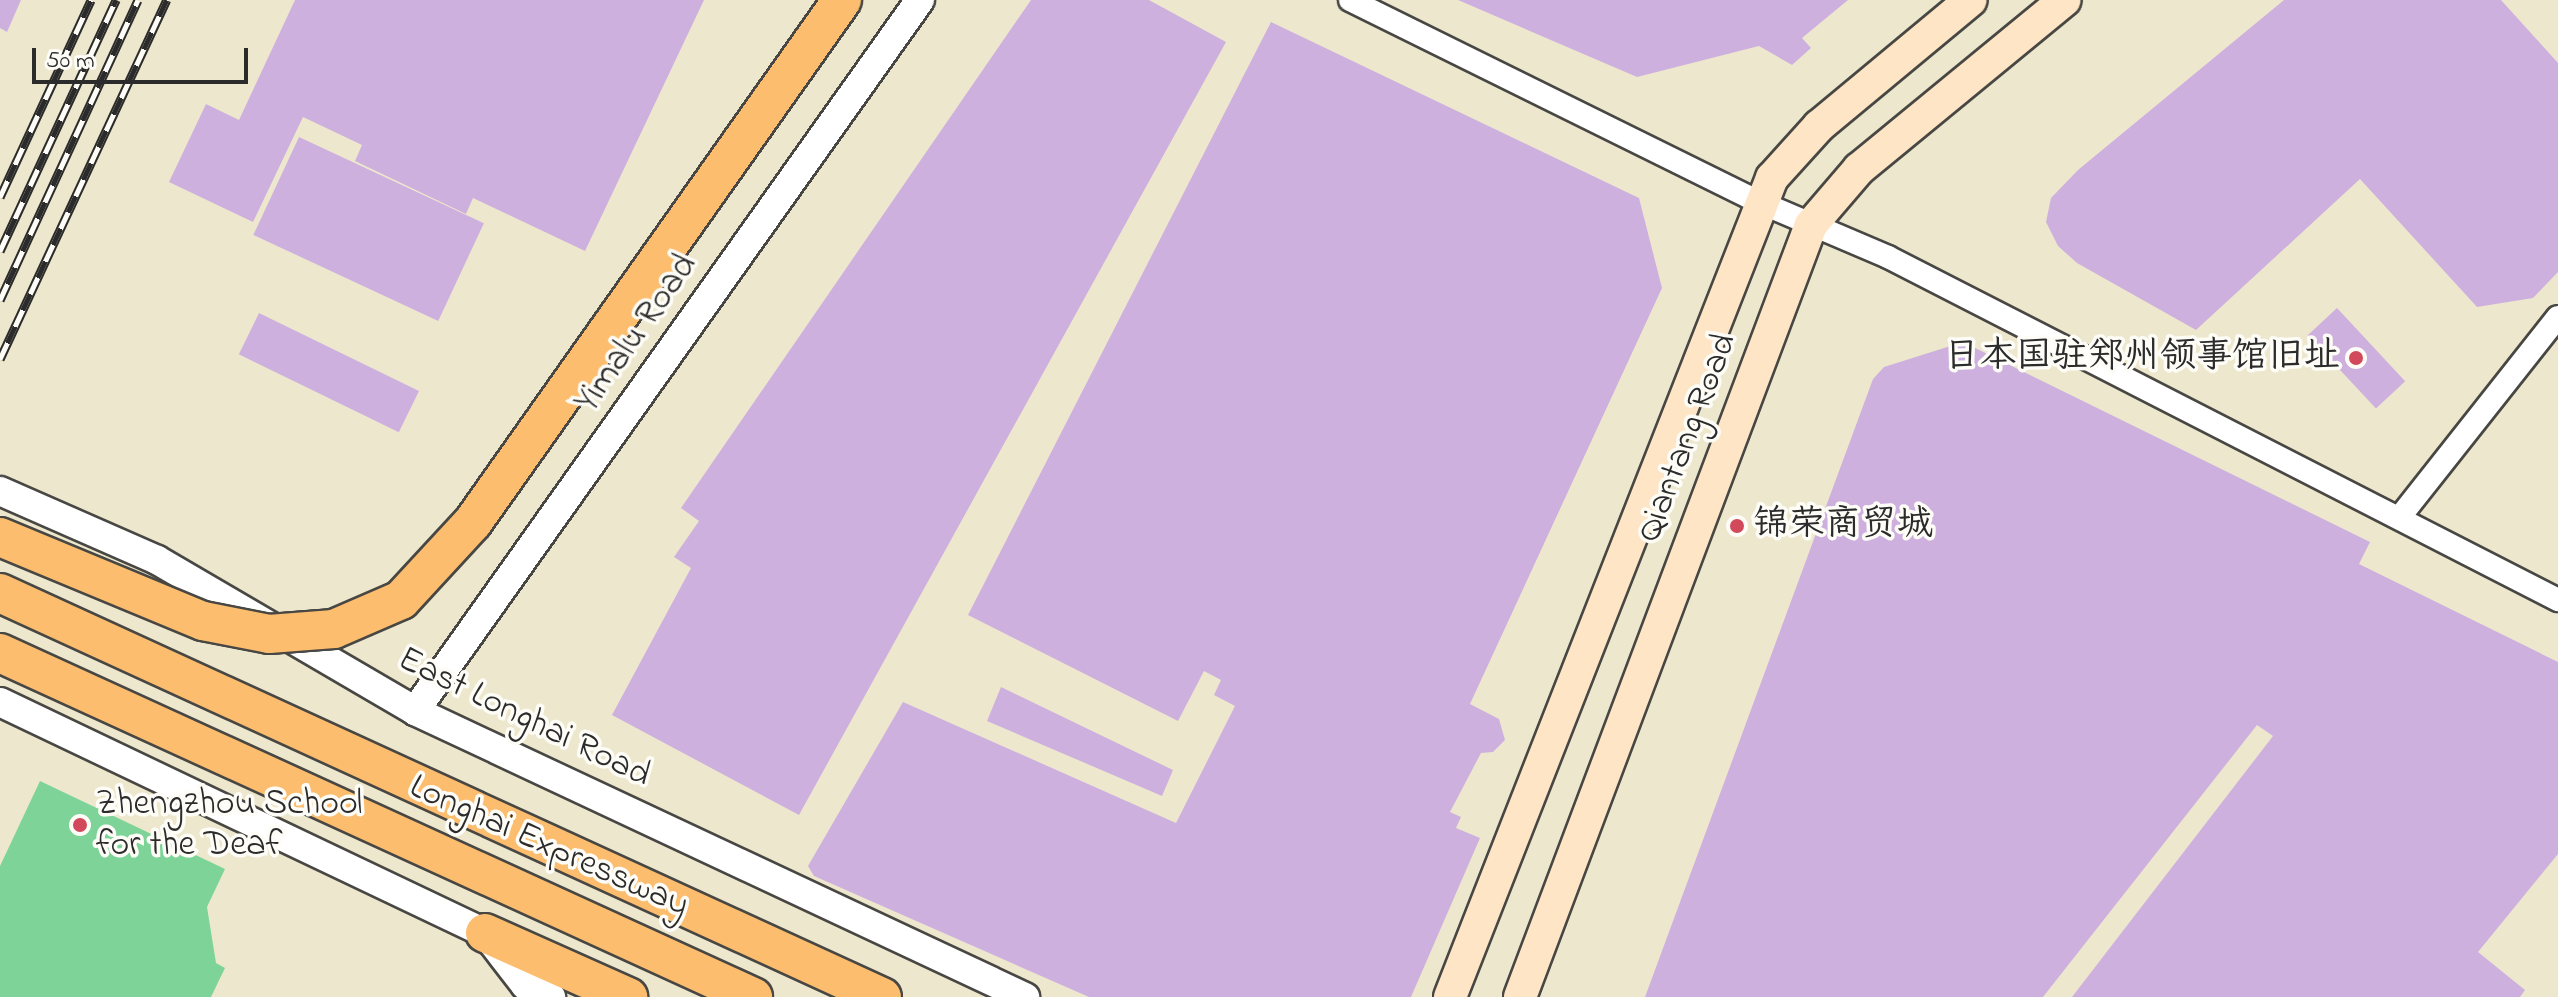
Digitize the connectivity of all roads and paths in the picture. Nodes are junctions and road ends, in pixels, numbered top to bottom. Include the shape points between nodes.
1 (842, 0) edge
2 (920, 0) edge
3 (1350, 0) edge
4 (1971, 0) edge
5 (2065, 0) edge
6 (1759, 202) junction
7 (1811, 225) junction
8 (2558, 317) edge
9 (0, 491) edge
10 (2399, 518) junction
11 (0, 537) edge
12 (0, 593) edge
13 (2558, 600) edge
14 (0, 653) edge
15 (0, 702) edge
16 (415, 711) junction
17 (485, 933) junction
18 (551, 997) edge
19 (628, 997) edge
20 (753, 997) edge
21 (882, 997) edge
22 (1025, 997) edge
23 (1450, 997) edge
24 (1520, 997) edge

1 - 11 highway, bridge via 473,522 401,600 334,629 269,634 203,621
2 - 16 street, Yimalu Road
3 - 6 street
4 - 6 main road, Qiantang Road via 1819,126 1780,167
5 - 7 main road, Qiantang Road via 1859,169
6 - 7 street
6 - 23 main road, Qiantang Road
7 - 10 street via 1888,257
7 - 24 main road, Qiantang Road
8 - 10 street
9 - 16 street, East Longhai Road via 157,560
10 - 13 street
12 - 21 highway, Longhai Expressway
14 - 20 highway, Longhai Expressway
15 - 17 street
16 - 22 street, East Longhai Road
17 - 18 street via 525,985
17 - 19 highway

